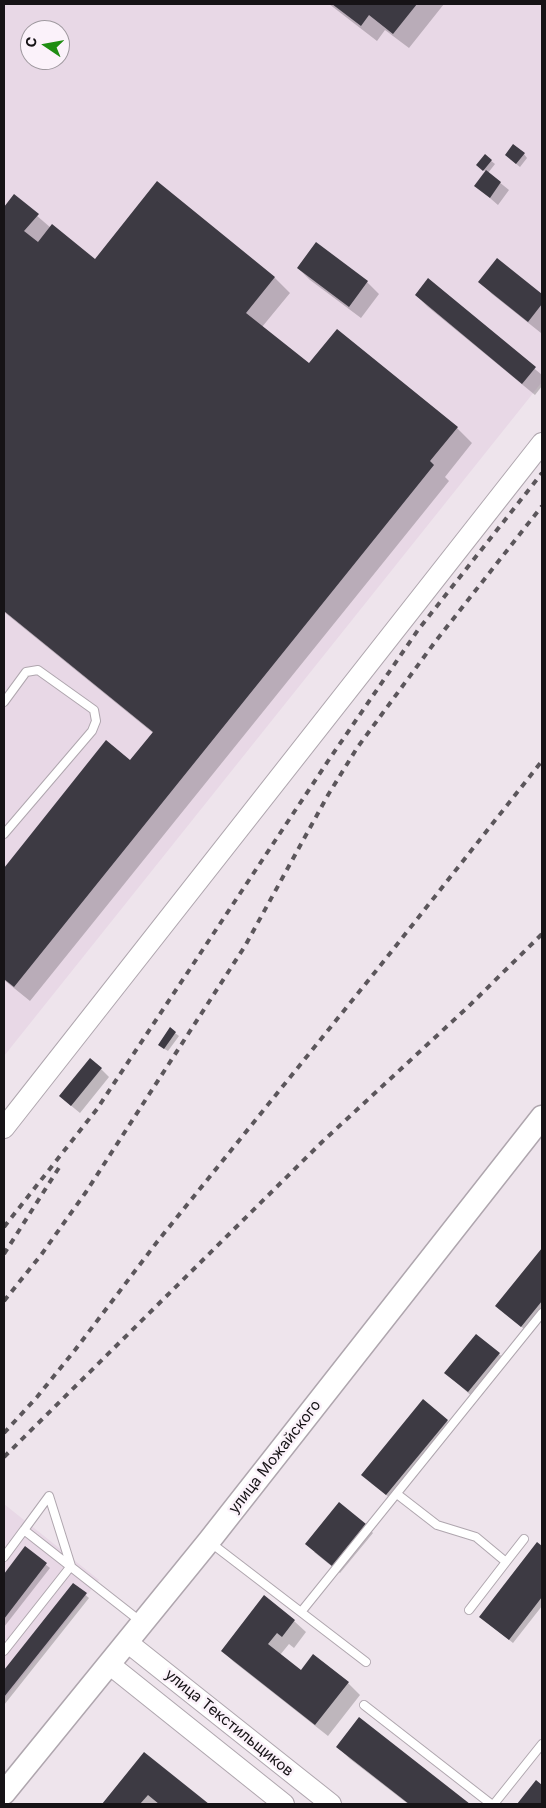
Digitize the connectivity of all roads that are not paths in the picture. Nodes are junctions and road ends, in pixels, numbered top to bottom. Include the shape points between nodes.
1 (542, 443) edge
2 (4, 702) edge
3 (4, 834) edge
4 (542, 1117) edge
5 (4, 1128) edge
6 (542, 1313) edge
7 (397, 1494) junction
8 (24, 1530) junction
9 (524, 1539) dead end
10 (209, 1541) junction
11 (4, 1557) edge
12 (506, 1562) junction
13 (71, 1566) junction
14 (469, 1610) dead end
15 (302, 1612) junction
16 (143, 1623) junction
17 (127, 1642) junction
18 (4, 1652) edge
19 (366, 1662) dead end
20 (108, 1664) junction
21 (364, 1705) dead end
22 (542, 1744) edge
23 (4, 1794) edge
24 (279, 1803) edge
25 (331, 1804) edge
26 (492, 1804) edge

1 - 5 street
2 - 3 lane via 26,672 38,670 94,710 96,721 92,732
4 - 10 main road, улица Можайского
6 - 7 lane
7 - 12 lane via 438,1525 476,1537
7 - 15 lane
8 - 11 lane
8 - 13 lane
8 - 13 lane via 49,1496
9 - 12 lane
10 - 15 lane
10 - 16 main road, улица Можайского
12 - 14 lane
13 - 16 lane
13 - 18 lane
15 - 19 lane
16 - 17 main road, улица Можайского
17 - 20 main road, улица Можайского
17 - 25 street, улица Текстильщиков
20 - 23 main road, улица Можайского
20 - 24 street, улица Текстильщиков
21 - 26 lane
22 - 26 lane

